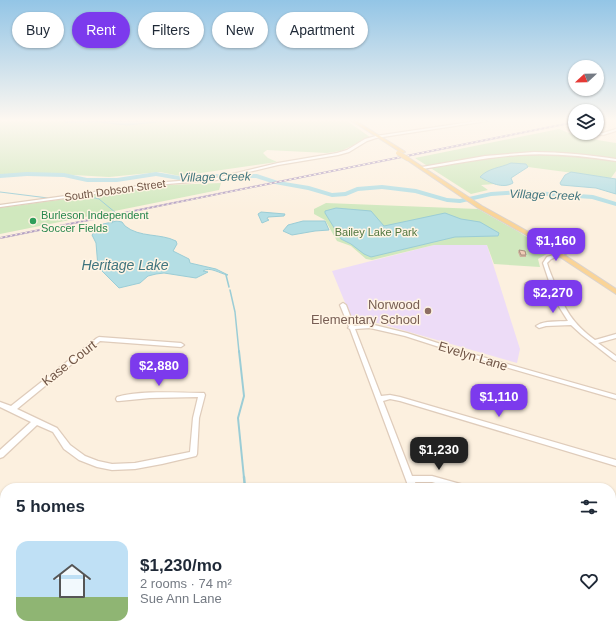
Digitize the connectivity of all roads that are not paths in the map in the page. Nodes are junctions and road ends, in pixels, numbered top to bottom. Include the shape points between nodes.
1 (348, 151) edge
2 (397, 151) edge
3 (616, 160) edge
4 (424, 168) junction
5 (0, 206) edge
6 (562, 253) junction
7 (528, 284) dead end
8 (553, 286) junction
9 (616, 286) edge
10 (616, 292) edge
11 (343, 305) dead end
12 (573, 323) junction
13 (539, 326) dead end
14 (351, 328) junction
15 (616, 336) edge
16 (594, 342) junction
17 (181, 345) dead end
18 (616, 358) edge
19 (616, 397) edge
20 (379, 398) junction
21 (119, 399) dead end
22 (0, 404) edge
23 (12, 409) junction
24 (37, 421) junction
25 (0, 455) edge
26 (616, 463) edge
27 (410, 479) junction
28 (412, 483) edge
29 (446, 483) edge

1 - 5 street, South Dobson Street via 205,181 167,183
2 - 4 main road, bridge
3 - 4 street via 533,153
4 - 6 main road
6 - 8 street via 549,258 546,262
6 - 9 main road
6 - 10 main road
7 - 8 street
8 - 12 street
11 - 14 street
12 - 13 street
12 - 16 street
14 - 19 street, Evelyn Lane via 370,326 407,335
14 - 20 street
15 - 16 street
16 - 18 street
17 - 23 street, Kase Court via 99,339
20 - 26 street via 400,399
20 - 27 street
21 - 24 street via 139,395 202,395 196,418 193,454 135,466 112,467 97,464 82,458 67,447 55,430
22 - 23 street
23 - 24 street
24 - 25 street
27 - 28 street
27 - 29 street via 432,479

